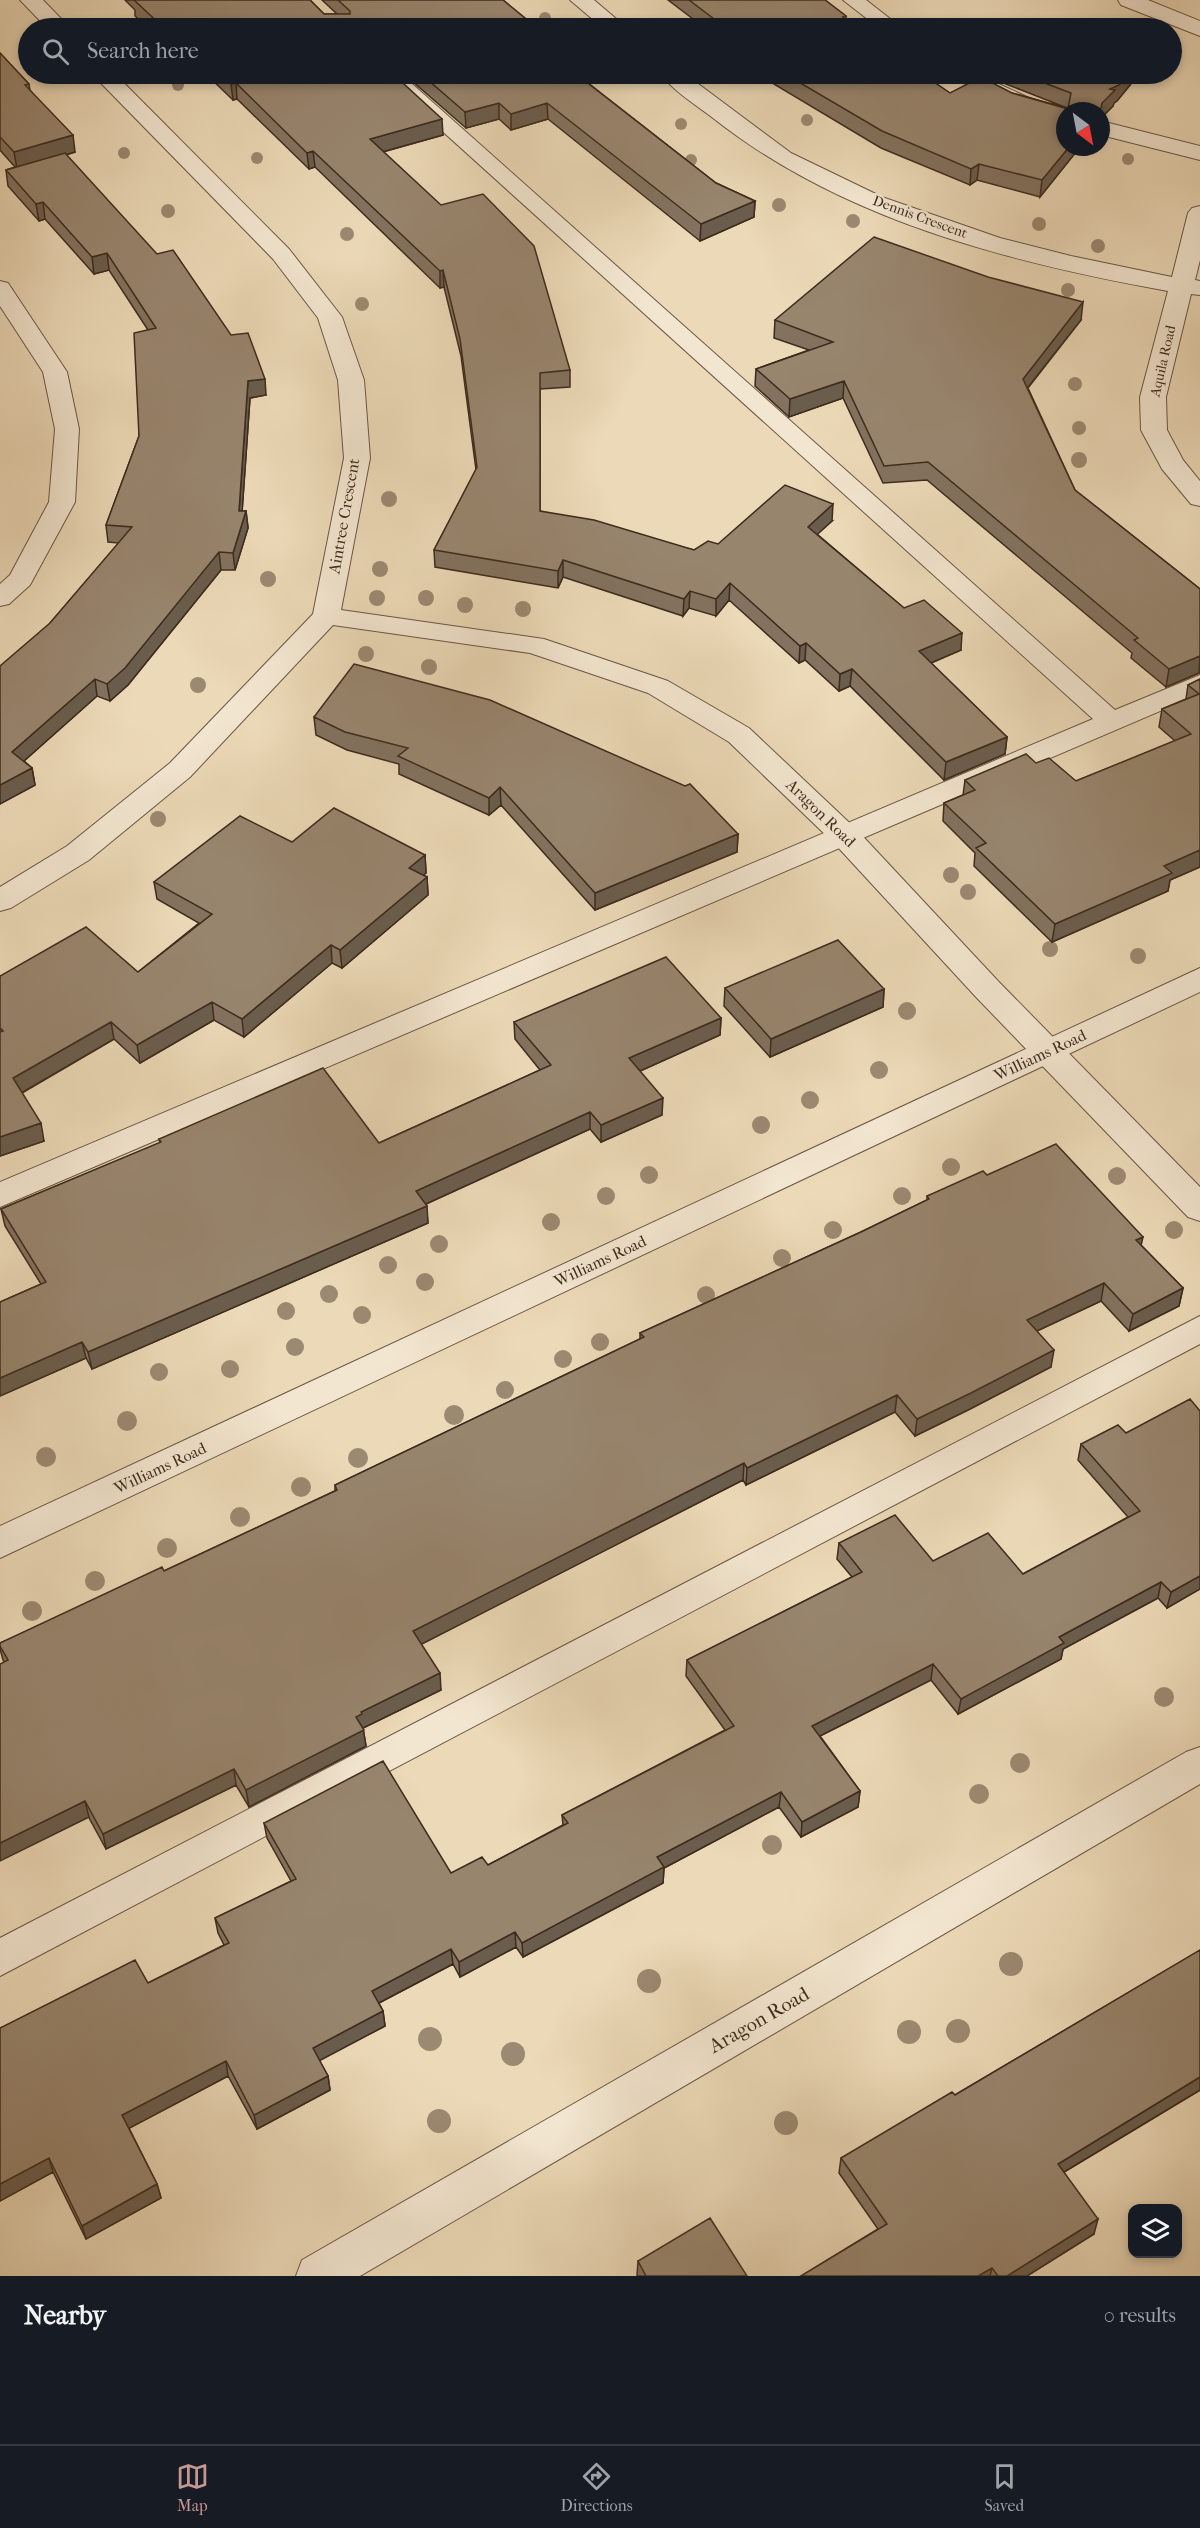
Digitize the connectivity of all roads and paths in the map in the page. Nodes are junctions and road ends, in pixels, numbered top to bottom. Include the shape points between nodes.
1 (31, 0) edge
2 (581, 0) edge
3 (853, 0) edge
4 (1129, 0) edge
5 (49, 18) edge
6 (604, 18) edge
7 (878, 18) edge
8 (1173, 18) edge
9 (1182, 22) edge
10 (1200, 29) edge
11 (113, 84) edge
12 (400, 84) edge
13 (684, 84) edge
14 (982, 84) edge
15 (1056, 114) edge
16 (1110, 130) edge
17 (1200, 153) edge
18 (1200, 213) edge
19 (1190, 287) edge
20 (0, 288) edge
21 (1200, 498) edge
22 (0, 598) edge
23 (326, 616) junction
24 (1200, 684) edge
25 (1111, 721) junction
26 (845, 836) junction
27 (0, 901) edge
28 (1200, 979) edge
29 (1047, 1051) junction
30 (0, 1196) edge
31 (1200, 1208) edge
32 (1200, 1329) edge
33 (0, 1543) edge
34 (1200, 1764) edge
35 (0, 1958) edge
36 (318, 2276) edge

1 - 5 street
2 - 6 street
3 - 7 lane
4 - 8 street
9 - 10 street
11 - 23 street, Aintree Crescent via 281,254 330,317 351,380 357,458
12 - 25 lane
13 - 19 street, Dennis Crescent via 739,128 799,167 851,192 944,227 1051,260
14 - 15 lane
16 - 17 lane
18 - 19 street, Aquila Road
19 - 21 street, Aquila Road via 1153,397 1154,430 1171,463
20 - 22 lane via 55,372 66,429 62,502 21,579
23 - 26 street, Aragon Road via 534,645 658,687 740,735
23 - 27 street via 180,770 78,853
24 - 25 lane
25 - 26 lane
26 - 29 street, Aragon Road
26 - 30 lane
28 - 29 street, Williams Road
29 - 31 street, Aragon Road
29 - 33 street, Williams Road
32 - 35 lane
34 - 36 street, Aragon Road

